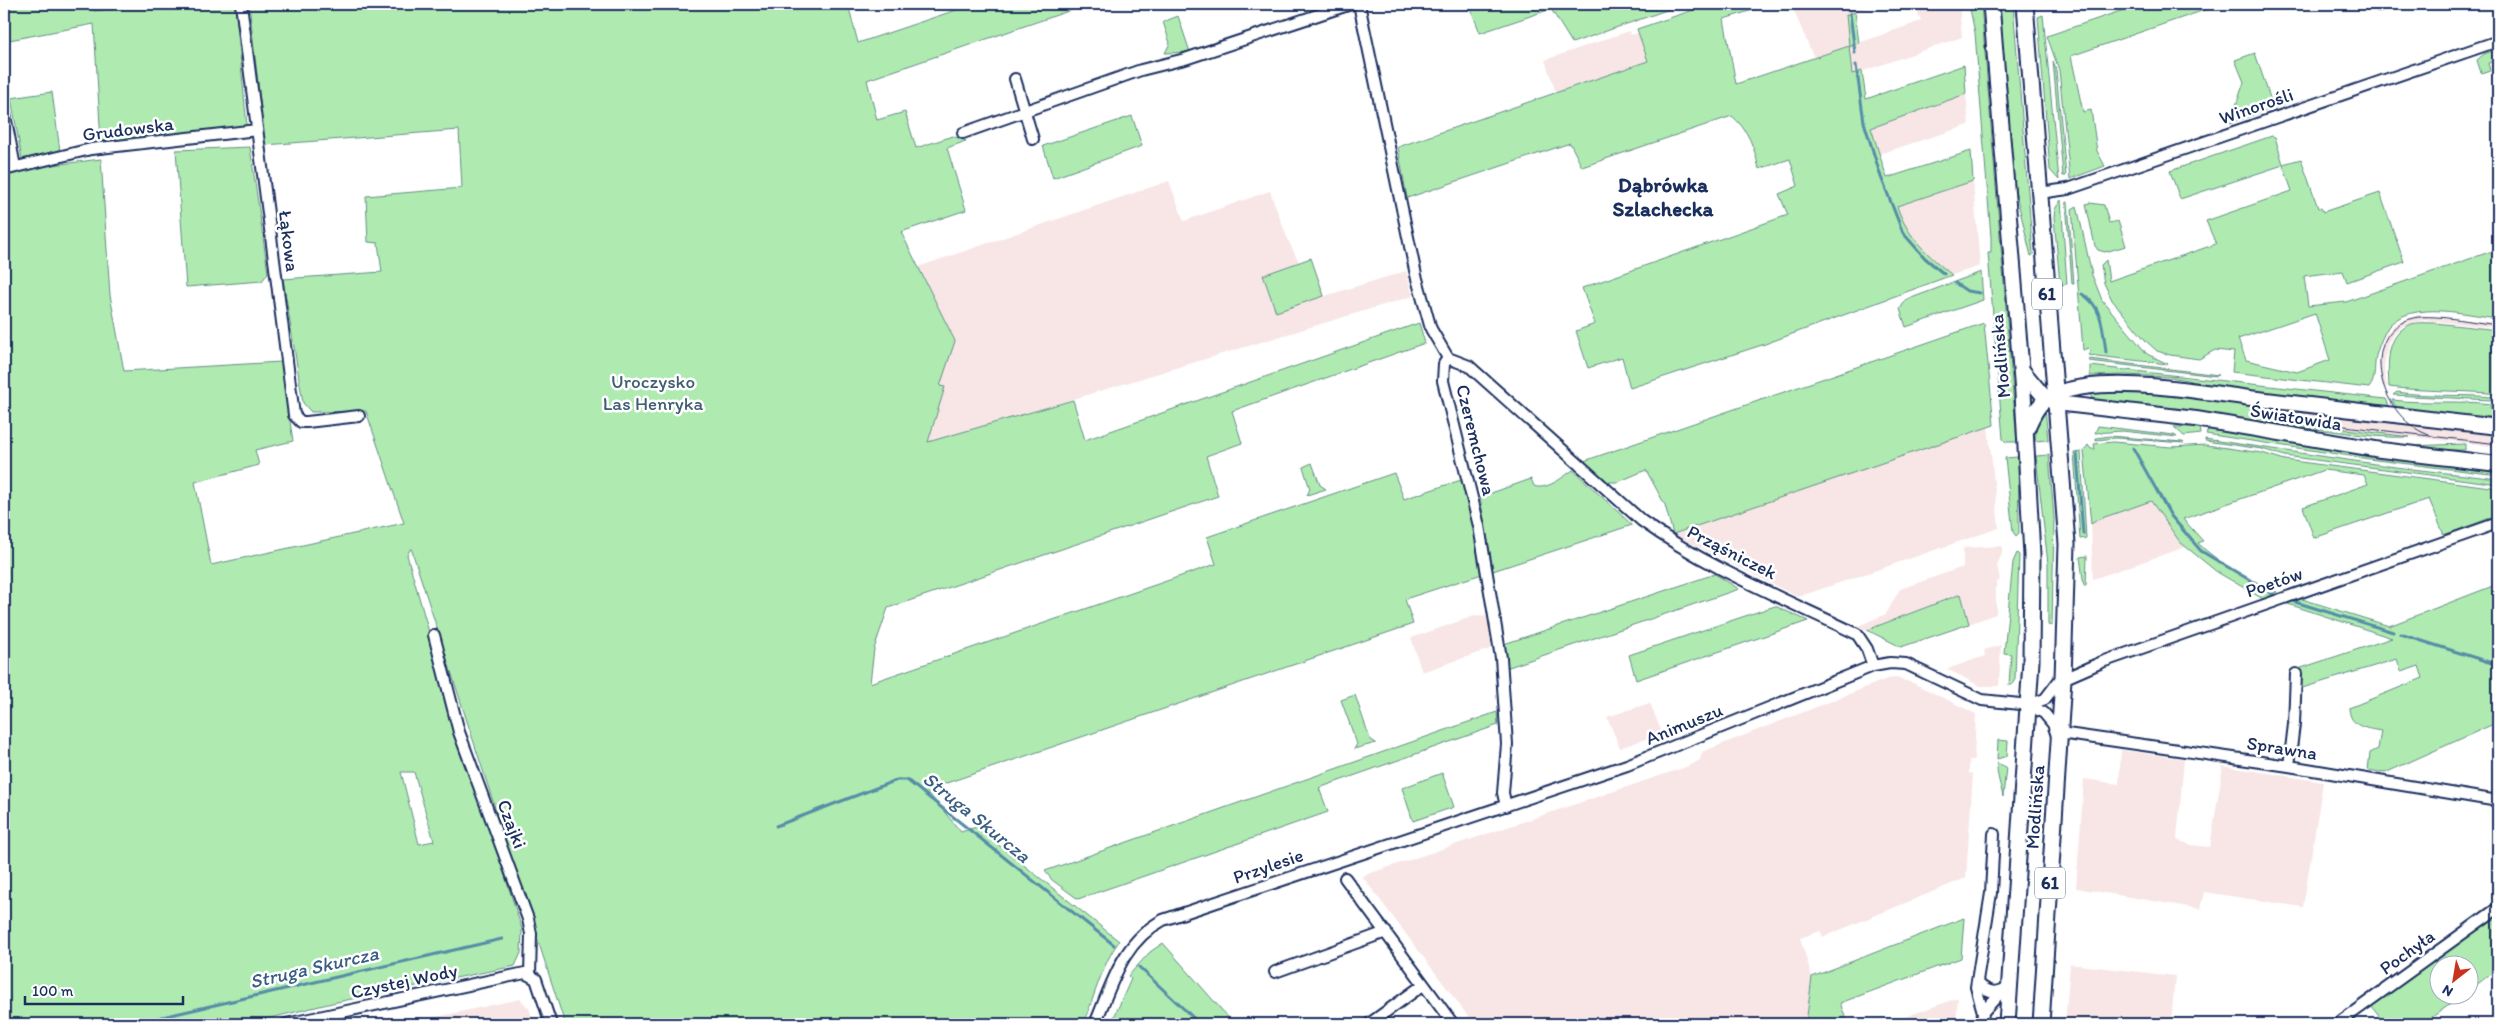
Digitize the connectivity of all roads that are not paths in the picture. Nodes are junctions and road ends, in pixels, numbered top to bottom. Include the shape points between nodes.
1 (241, 4) edge
2 (1351, 4) edge
3 (1359, 4) edge
4 (1991, 4) edge
5 (2025, 4) edge
6 (2498, 35) edge
7 (2498, 41) edge
8 (2483, 45) junction
9 (1016, 78) dead end
10 (4, 110) edge
11 (1024, 112) junction
12 (257, 130) junction
13 (962, 133) dead end
14 (1033, 139) dead end
15 (15, 167) junction
16 (4, 170) edge
17 (2039, 194) junction
18 (1448, 358) junction
19 (2053, 363) junction
20 (2021, 369) junction
21 (2087, 388) junction
22 (2053, 399) junction
23 (2088, 408) junction
24 (360, 416) dead end
25 (2498, 427) edge
26 (2026, 431) junction
27 (2059, 435) junction
28 (2498, 464) edge
29 (2498, 523) edge
30 (434, 635) dead end
31 (1873, 666) junction
32 (2064, 674) junction
33 (2296, 674) dead end
34 (2029, 706) junction
35 (2060, 737) junction
36 (2289, 766) junction
37 (2498, 801) edge
38 (1506, 806) junction
39 (1994, 834) dead end
40 (1345, 878) dead end
41 (2498, 908) edge
42 (1386, 932) junction
43 (1275, 972) dead end
44 (530, 975) junction
45 (1977, 982) junction
46 (1423, 985) junction
47 (2006, 989) junction
48 (1983, 1012) junction
49 (286, 1024) edge
50 (551, 1024) edge
51 (1095, 1024) edge
52 (1369, 1024) edge
53 (1453, 1024) edge
54 (1982, 1024) edge
55 (2007, 1024) edge
56 (2041, 1024) edge
57 (2337, 1024) edge

1 - 12 street, Łąkowa
2 - 11 street via 1185,59 1141,70
3 - 18 street via 1416,275 1434,337
4 - 20 main road, Modlińska / 61
5 - 17 main road, Modlińska / 61
6 - 8 street, Winorośli
7 - 8 street, Winorośli
8 - 17 street, Winorośli via 2068,189
9 - 11 street
10 - 15 street
11 - 13 street
11 - 14 street
12 - 15 street, Grudowska via 91,149
12 - 24 street, Łąkowa via 294,415 301,422
15 - 16 street, Grudowska
17 - 19 main road, Modlińska / 61
18 - 31 street, Prząśniczek via 1468,366 1649,526 1693,554 1856,634
18 - 38 street, Czeremchowa via 1444,364 1443,381 1479,526 1501,658 1507,744 1503,793
19 - 21 street, Światowida via 2062,379
19 - 22 main road, Modlińska / 61
20 - 22 street
20 - 26 main road, Modlińska / 61
21 - 22 street, Światowida
21 - 25 street, Światowida via 2150,387
22 - 23 street, Światowida
22 - 26 street via 2036,411
22 - 27 main road, Modlińska / 61
23 - 27 street via 2069,415
23 - 28 street, Światowida via 2196,420 2381,450
26 - 34 main road, Modlińska / 61 via 2032,555
27 - 32 main road, Modlińska / 61 via 2067,544
29 - 32 street, Poetów
30 - 44 street, Czajki via 460,732 528,919
31 - 34 street via 1906,664 1982,700
31 - 38 street, Animuszu via 1627,765
32 - 34 street, Modlińska via 2045,699
32 - 35 main road, Modlińska / 61
33 - 36 street
34 - 35 street, Modlińska via 2044,713
34 - 47 main road, Modlińska / 61
35 - 36 street, Sprawna
35 - 56 main road, Modlińska / 61
36 - 37 street, Sprawna
38 - 51 street, Przylesie via 1163,920 1147,929 1132,944
39 - 45 street, Modlińska via 1991,893
40 - 42 street
41 - 57 street, Pochyła
42 - 43 street
42 - 46 street
44 - 49 street, Czystej Wody via 520,974
44 - 50 street via 538,984
45 - 47 street via 1992,992
45 - 48 street, Modlińska
46 - 52 street
46 - 53 street
47 - 48 street
47 - 55 main road, Modlińska / 61
48 - 54 street, Modlińska

